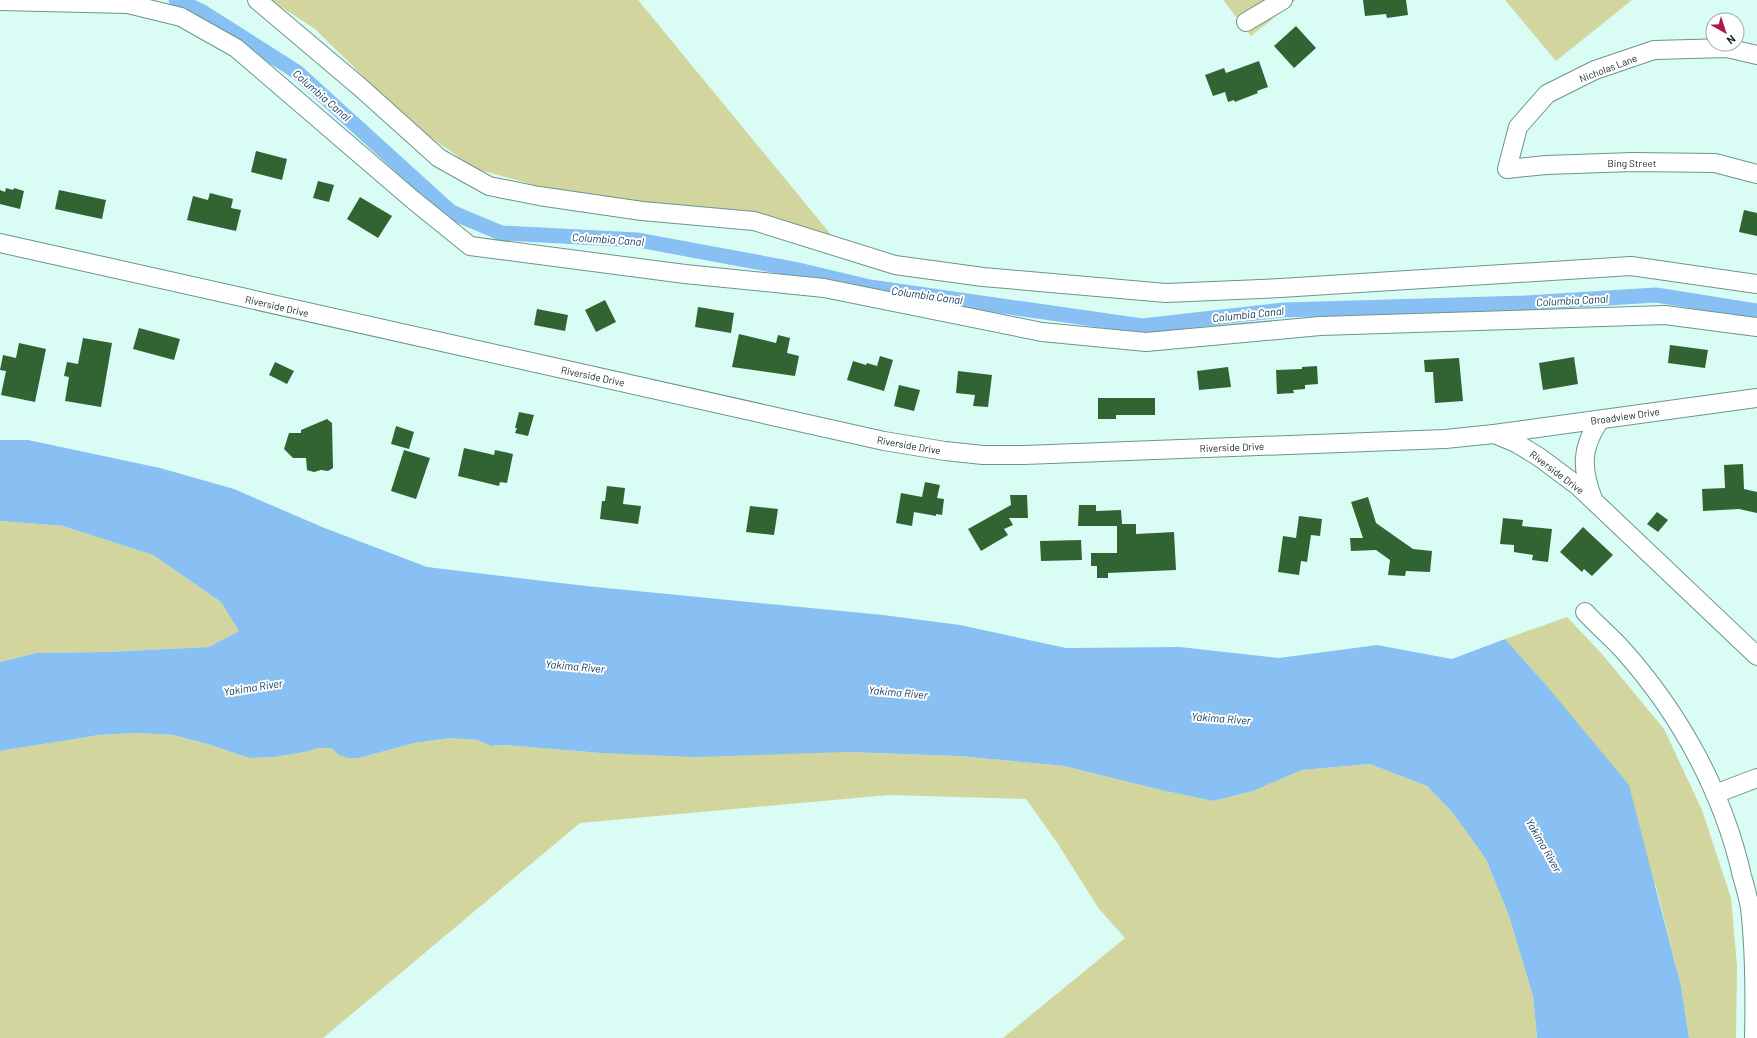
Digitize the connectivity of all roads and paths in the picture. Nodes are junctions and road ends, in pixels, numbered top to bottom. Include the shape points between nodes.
1 (257, 0) edge
2 (1283, 0) edge
3 (0, 1) edge
4 (1246, 22) dead end
5 (1757, 55) edge
6 (1507, 169) joint
7 (1757, 174) edge
8 (0, 243) edge
9 (1757, 284) edge
10 (1757, 328) edge
11 (1757, 398) edge
12 (1600, 420) junction
13 (1494, 434) junction
14 (1593, 500) junction
15 (1584, 612) dead end
16 (1757, 656) edge
17 (1757, 778) edge
18 (1715, 794) junction
19 (1754, 1038) edge

1 - 9 street via 439,158 489,186 642,211 754,221 895,265 983,277 1166,293 1630,266
2 - 4 street
3 - 10 street via 128,4 181,17 236,48 412,200 470,246 677,273 824,288 1042,332 1146,342 1320,326 1665,315
5 - 6 street, Nicholas Lane via 1727,48 1654,50 1595,70 1547,94 1518,127
6 - 7 street, Bing Street via 1554,164 1715,163
8 - 13 street, Riverside Drive via 884,441 945,451 982,455 1024,455 1445,439
11 - 12 street, Broadview Drive
12 - 13 street, Broadview Drive
12 - 14 street via 1588,438 1585,454 1587,484
13 - 14 street, Riverside Drive via 1539,457
14 - 16 street, Riverside Drive
15 - 18 street via 1623,650 1657,693 1689,741
17 - 18 street
18 - 19 street via 1736,847 1750,907 1755,976

